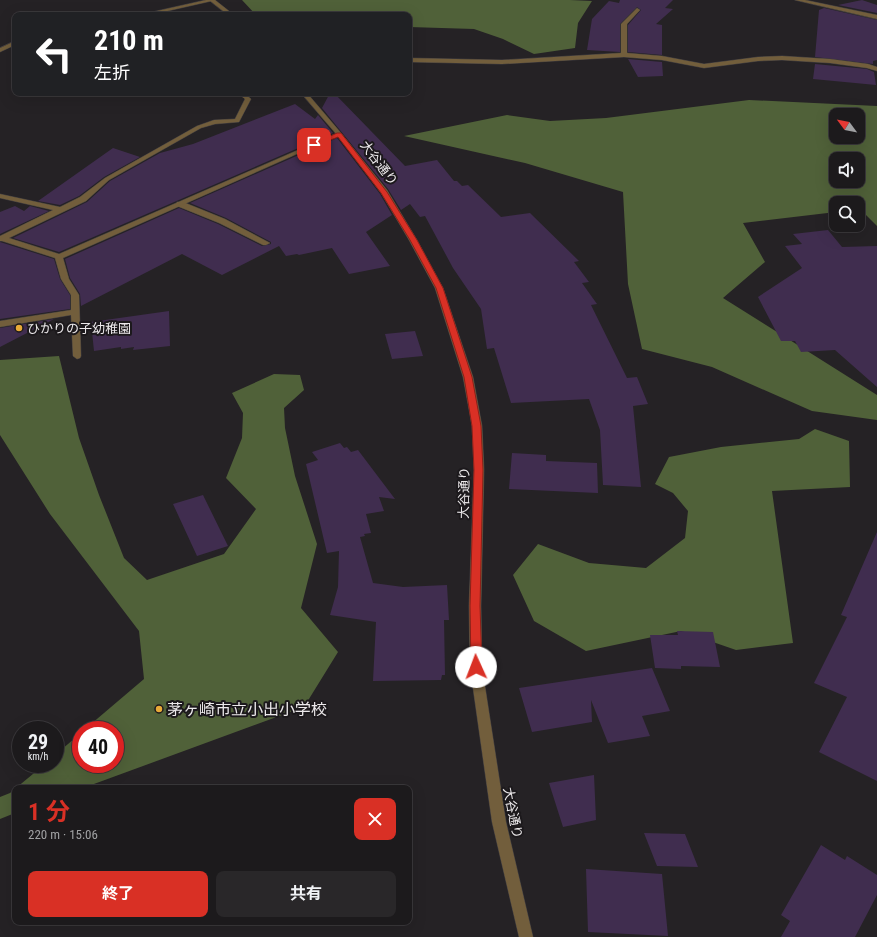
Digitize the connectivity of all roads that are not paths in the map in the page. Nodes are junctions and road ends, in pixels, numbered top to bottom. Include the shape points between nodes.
1 (212, 0) edge
2 (798, 0) edge
3 (637, 10) dead end
4 (156, 12) edge
5 (227, 12) edge
6 (877, 17) edge
7 (12, 44) edge
8 (0, 50) edge
9 (624, 55) junction
10 (412, 60) edge
11 (877, 69) edge
12 (244, 96) edge
13 (307, 96) edge
14 (339, 134) junction
15 (0, 196) edge
16 (180, 204) junction
17 (61, 210) junction
18 (1, 238) edge
19 (266, 243) dead end
20 (59, 257) junction
21 (76, 312) junction
22 (0, 324) edge
23 (77, 356) dead end
24 (526, 937) edge

1 - 4 street
1 - 5 street
2 - 6 street
3 - 9 street via 624,24
7 - 8 street
9 - 10 street via 502,62
9 - 11 street via 662,58 704,66 782,58 830,61
12 - 17 street via 248,99 236,121 214,122 199,127 107,179 83,199
13 - 14 street, 大谷通り
14 - 16 street
14 - 24 street, 大谷通り via 384,192 440,288 468,377 477,426 479,470 476,667 499,822
15 - 17 street
16 - 19 street
16 - 20 street
17 - 18 street
18 - 20 street
20 - 21 street via 65,279 75,295
21 - 22 street
21 - 23 street

